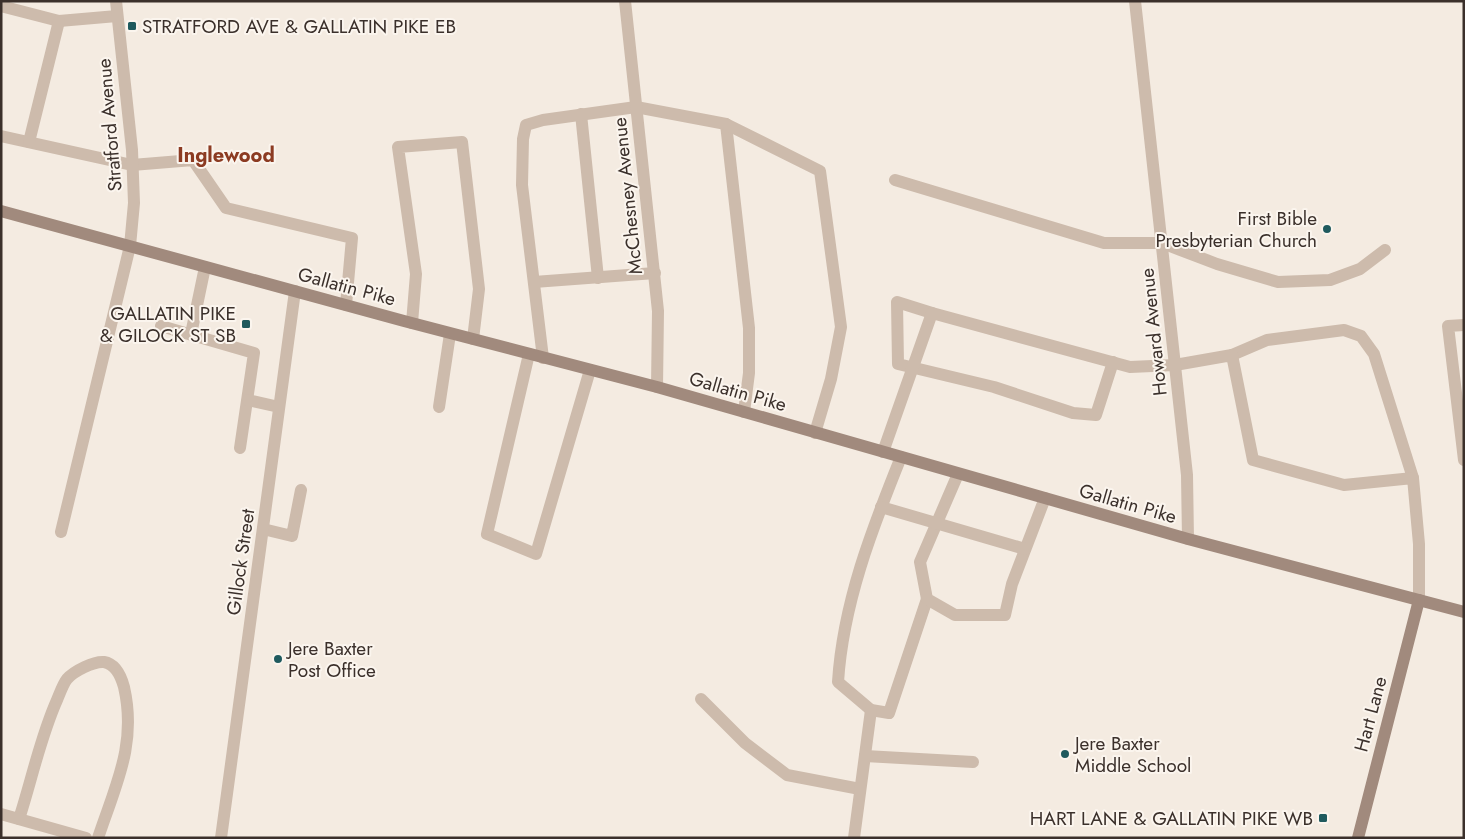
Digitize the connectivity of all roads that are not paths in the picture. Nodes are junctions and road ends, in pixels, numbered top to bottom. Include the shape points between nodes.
1 (116, 1) edge
2 (625, 1) edge
3 (1135, 1) edge
4 (1, 6) edge
5 (117, 16) junction
6 (59, 21) junction
7 (636, 107) junction
8 (581, 114) junction
9 (726, 124) junction
10 (1, 136) edge
11 (29, 142) junction
12 (132, 165) junction
13 (895, 180) dead end
14 (1, 211) edge
15 (1162, 243) junction
16 (130, 246) junction
17 (1385, 250) dead end
18 (205, 267) junction
19 (654, 273) junction
20 (598, 278) junction
21 (534, 282) junction
22 (295, 291) junction
23 (346, 305) junction
24 (932, 313) junction
25 (412, 323) junction
26 (1464, 324) edge
27 (161, 326) dead end
28 (191, 334) junction
29 (450, 334) junction
30 (472, 339) junction
31 (528, 354) junction
32 (1232, 356) junction
33 (543, 358) junction
34 (1113, 362) junction
35 (1175, 365) junction
36 (912, 369) junction
37 (590, 370) junction
38 (657, 387) junction
39 (248, 400) junction
40 (439, 406) dead end
41 (279, 407) junction
42 (744, 412) junction
43 (815, 433) junction
44 (240, 448) dead end
45 (883, 452) junction
46 (901, 457) junction
47 (1464, 460) edge
48 (958, 474) junction
49 (1413, 478) junction
50 (301, 490) dead end
51 (1045, 498) junction
52 (881, 508) junction
53 (937, 524) junction
54 (263, 529) junction
55 (61, 532) dead end
56 (1188, 539) junction
57 (1025, 550) junction
58 (927, 598) junction
59 (1419, 600) junction
60 (1463, 610) edge
61 (701, 699) dead end
62 (871, 710) junction
63 (865, 756) junction
64 (972, 762) dead end
65 (860, 789) junction
66 (1, 814) edge
67 (19, 819) junction
68 (86, 838) edge
69 (98, 838) edge
70 (222, 838) edge
71 (854, 838) edge
72 (1358, 838) edge

1 - 5 street, Stratford Avenue
2 - 7 street, McChesney Avenue
3 - 15 street, Howard Avenue
4 - 6 street
5 - 6 street
5 - 12 street, Stratford Avenue
6 - 11 street
7 - 8 street
7 - 9 street
7 - 19 street, McChesney Avenue
8 - 20 street
8 - 21 street via 526,125 522,185
9 - 42 street via 749,328 749,373
9 - 43 street via 820,171 841,328
10 - 11 street
11 - 12 street
12 - 16 street, Stratford Avenue via 134,203
12 - 23 street via 193,160 226,208 352,238
13 - 15 street via 1104,243
14 - 16 main road, Gallatin Pike
15 - 17 street via 1278,282 1330,280 1360,269
15 - 35 street, Howard Avenue
16 - 18 main road, Gallatin Pike
16 - 55 street, Stratford Avenue
18 - 22 main road, Gallatin Pike
18 - 28 street
19 - 20 street
19 - 38 street, McChesney Avenue via 658,311
20 - 21 street
21 - 33 street
22 - 23 main road, Gallatin Pike
22 - 41 street, Gillock Street
23 - 25 main road, Gallatin Pike
24 - 34 street
24 - 36 street
24 - 36 street via 897,302 898,364
25 - 29 main road, Gallatin Pike
25 - 30 street via 416,274 398,147 462,142 479,289
26 - 47 street via 1448,326
27 - 28 street
28 - 39 street via 254,353
29 - 30 main road, Gallatin Pike
29 - 40 street
30 - 31 main road, Gallatin Pike
31 - 33 main road, Gallatin Pike
31 - 37 street via 487,534 536,554
32 - 35 street
32 - 49 street via 1253,460 1344,485
32 - 49 street via 1266,340 1344,330 1361,336 1374,354
33 - 37 main road, Gallatin Pike
34 - 35 street via 1130,367
34 - 36 street via 1096,415 1073,413 994,388
35 - 56 street, Howard Avenue via 1187,475
36 - 45 street
37 - 38 main road, Gallatin Pike
38 - 42 main road, Gallatin Pike
39 - 41 street
39 - 44 street
41 - 54 street, Gillock Street
42 - 43 main road, Gallatin Pike
43 - 45 main road, Gallatin Pike
45 - 46 main road, Gallatin Pike
46 - 48 main road, Gallatin Pike
46 - 52 street
48 - 51 main road, Gallatin Pike
48 - 53 street
49 - 59 street via 1419,544
50 - 54 street via 292,536
51 - 56 main road, Gallatin Pike
51 - 57 street
52 - 53 street
52 - 62 street via 867,542 846,624 838,682
53 - 57 street
53 - 58 street via 920,562
54 - 70 street, Gillock Street
56 - 59 main road, Gallatin Pike
57 - 58 street via 1005,615 955,615
58 - 62 street via 889,713
59 - 60 main road, Gallatin Pike
59 - 72 main road, Hart Lane
61 - 65 street via 745,743 787,775
62 - 63 street
63 - 64 street
63 - 65 street
65 - 71 street
66 - 67 street
67 - 68 street
67 - 69 street via 41,742 67,678 94,662 106,662 116,668 122,680 130,731 122,768

